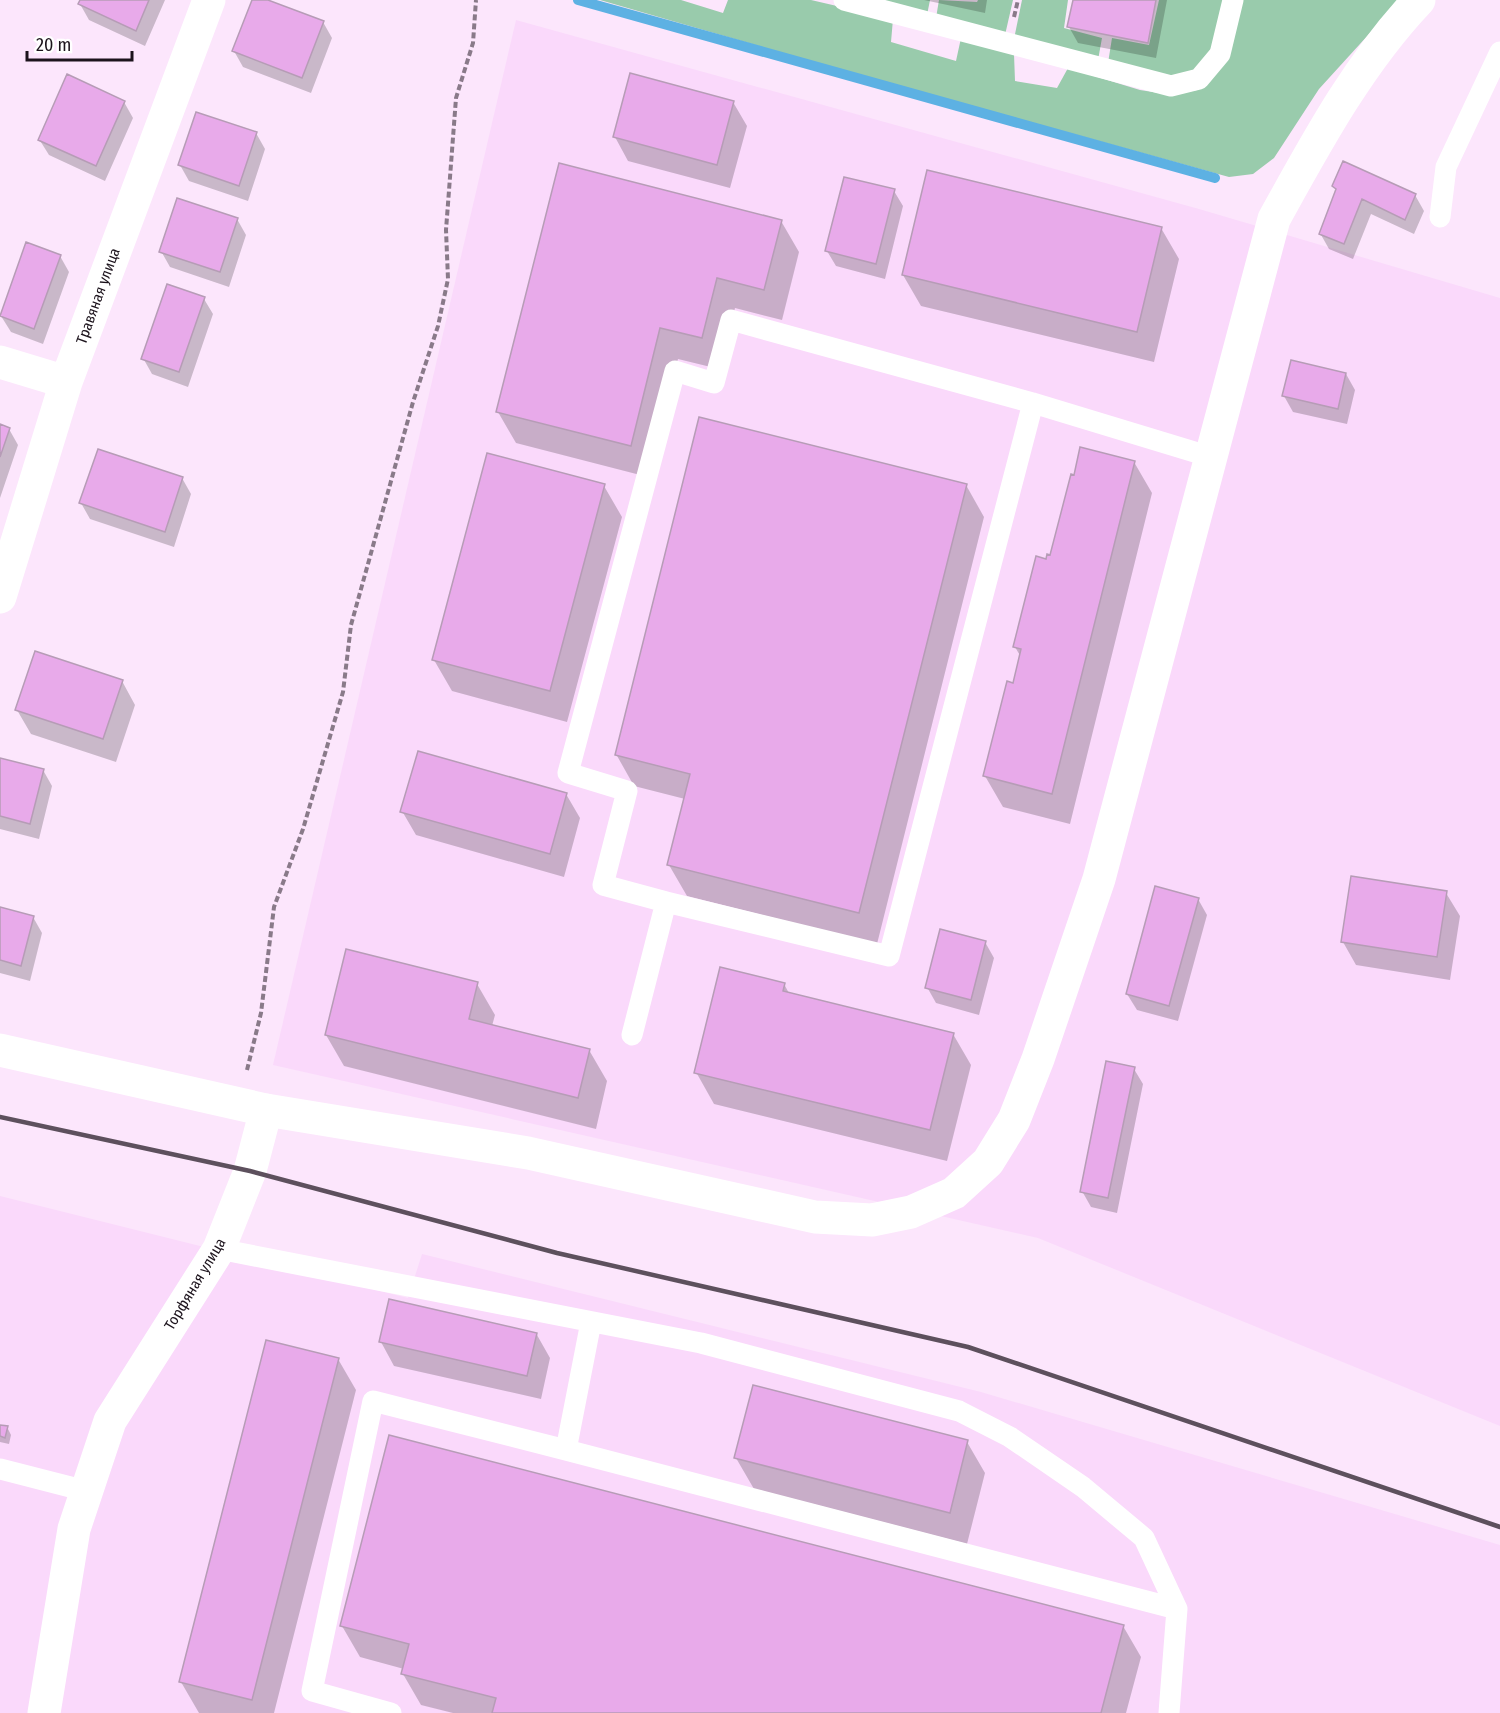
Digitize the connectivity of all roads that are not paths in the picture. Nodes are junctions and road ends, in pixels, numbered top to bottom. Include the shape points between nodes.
1 (209, 0) edge
2 (1233, 0) edge
3 (1419, 0) edge
4 (851, 1) edge
5 (1500, 52) edge
6 (1440, 217) dead end
7 (0, 362) edge
8 (66, 382) junction
9 (1033, 403) junction
10 (1211, 457) junction
11 (0, 597) edge
12 (666, 902) junction
13 (632, 1035) dead end
14 (0, 1050) edge
15 (253, 1106) junction
16 (219, 1249) junction
17 (591, 1322) junction
18 (566, 1450) junction
19 (0, 1468) edge
20 (86, 1491) junction
21 (1177, 1609) junction
22 (44, 1713) edge
23 (391, 1713) edge
24 (1169, 1713) edge

1 - 8 street, Травяная улица
2 - 4 lane via 1220,54 1199,79 1171,86
3 - 10 street via 1328,122 1274,219
5 - 6 lane via 1446,167
7 - 8 street
8 - 11 street, Травяная улица
9 - 10 lane
9 - 12 lane via 889,957
9 - 12 lane via 731,320 714,383 675,371 568,773 627,791 603,885
10 - 15 street via 1099,879 1038,1059 1014,1120 988,1162 954,1193 911,1212 872,1220 815,1217 528,1153
12 - 13 lane
14 - 15 street
15 - 16 street, Торфяная улица via 250,1171
16 - 17 lane
16 - 20 street, Торфяная улица via 110,1420
17 - 18 lane
17 - 21 lane via 701,1343 959,1411 1010,1437 1083,1487 1144,1538
18 - 21 lane
18 - 23 lane via 373,1401 312,1691
19 - 20 lane
20 - 22 street, Торфяная улица via 74,1529
21 - 24 lane

